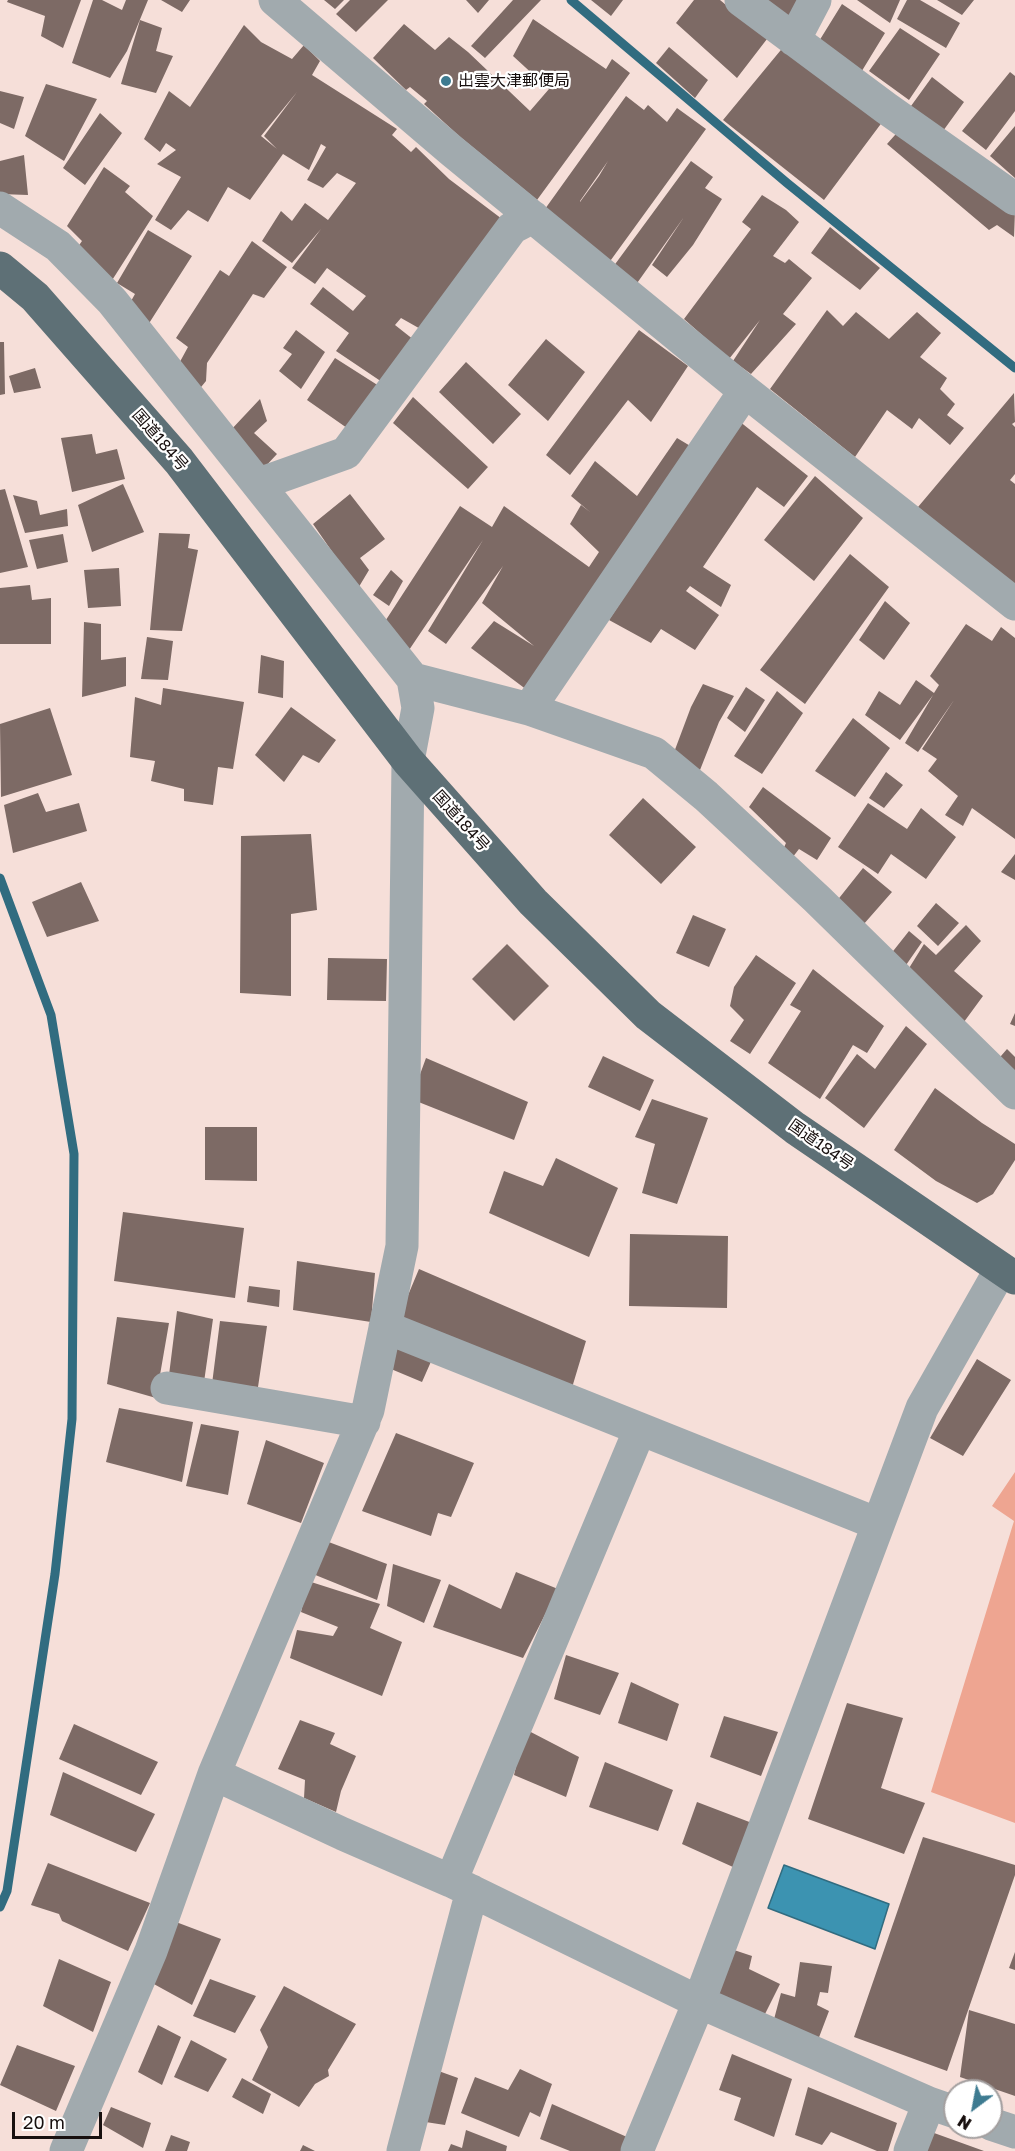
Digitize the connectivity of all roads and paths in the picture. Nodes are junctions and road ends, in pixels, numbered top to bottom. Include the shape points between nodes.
1 (275, 0) edge
2 (741, 0) edge
3 (815, 0) edge
4 (794, 40) junction
5 (1015, 199) edge
6 (0, 208) edge
7 (533, 217) junction
8 (0, 268) edge
9 (745, 390) junction
10 (259, 484) junction
11 (1015, 604) edge
12 (413, 679) junction
13 (529, 709) junction
14 (408, 762) junction
15 (1015, 1093) edge
16 (1008, 1274) edge
17 (385, 1327) junction
18 (166, 1388) dead end
19 (364, 1422) junction
20 (640, 1429) junction
21 (879, 1524) junction
22 (214, 1774) junction
23 (462, 1886) junction
24 (699, 2002) junction
25 (942, 2107) edge
26 (66, 2151) edge
27 (403, 2151) edge
28 (637, 2151) edge
29 (910, 2151) edge

1 - 7 street
2 - 4 street
3 - 4 street
4 - 5 street
6 - 10 street via 58,246 112,302
7 - 9 street
7 - 10 street via 512,228 346,453
8 - 14 highway, 国道184号 via 35,297 179,461
9 - 11 street
9 - 13 street
10 - 12 street
12 - 13 street
12 - 14 street via 418,708
13 - 15 street via 654,753 817,899
14 - 16 highway, 国道184号 via 533,902 648,1015 795,1128
14 - 17 street via 402,1246
16 - 21 street via 922,1408
17 - 19 street
17 - 20 street
18 - 19 street
19 - 22 street
20 - 21 street
20 - 23 street
21 - 24 street
22 - 23 street
22 - 26 street via 151,1951
23 - 24 street
23 - 27 street
24 - 25 street
24 - 28 street
25 - 29 street

